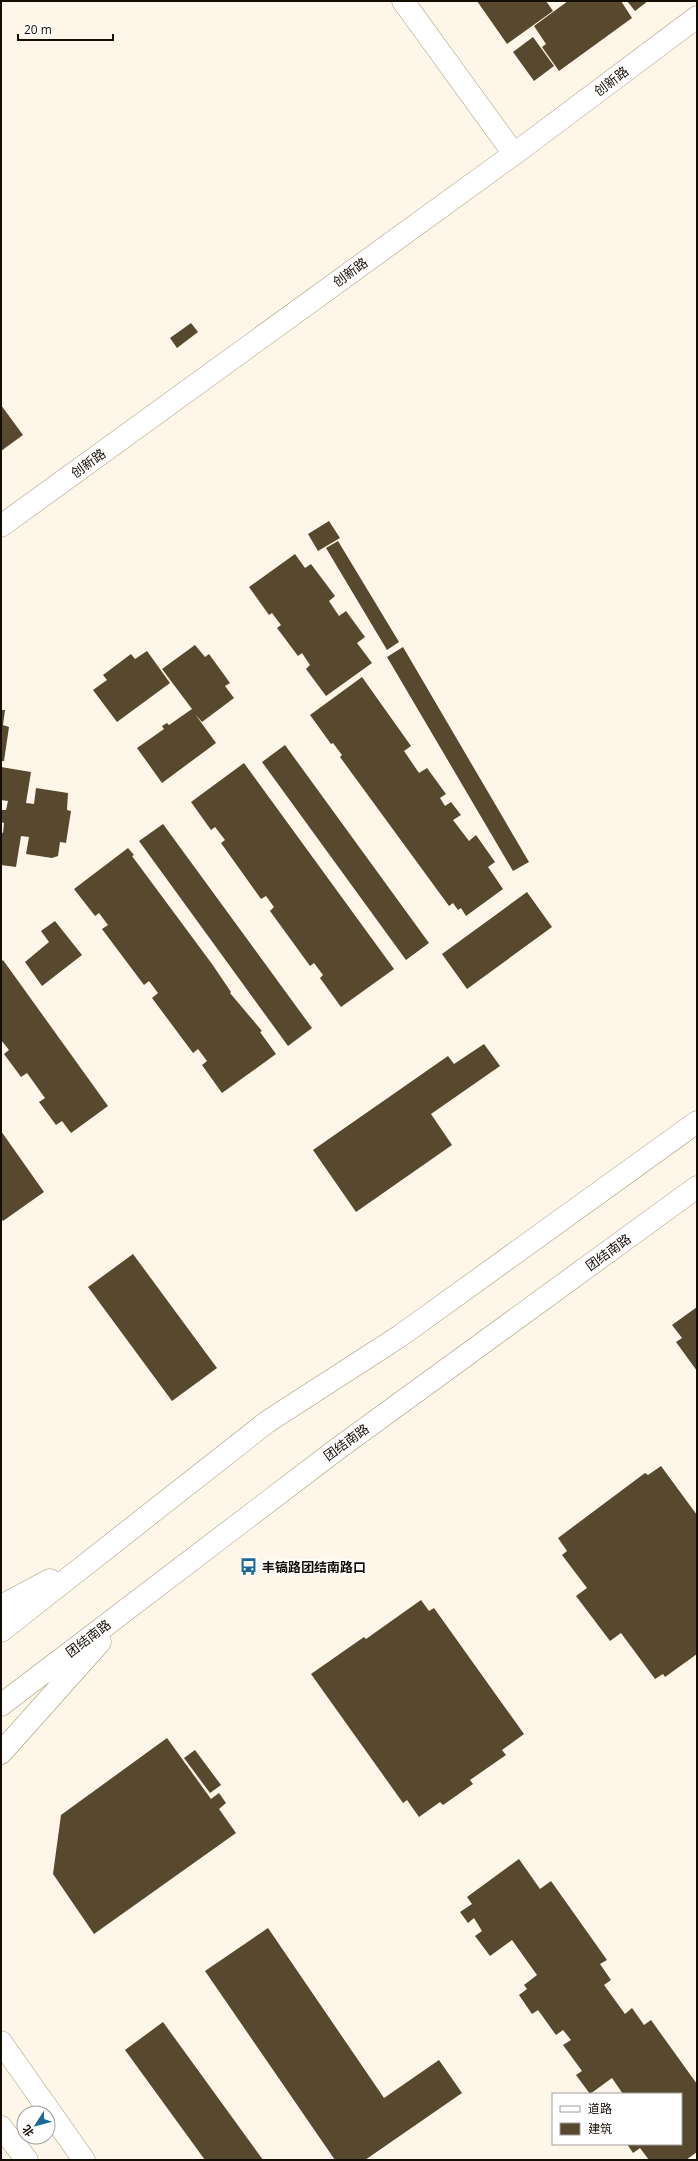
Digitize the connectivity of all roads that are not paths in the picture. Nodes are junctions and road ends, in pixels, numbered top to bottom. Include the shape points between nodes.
1 (403, 1) edge
2 (697, 17) edge
3 (514, 154) junction
4 (1, 526) edge
5 (697, 1122) edge
6 (697, 1187) edge
7 (102, 1552) junction
8 (133, 1604) junction
9 (1, 1606) edge
10 (1, 1631) edge
11 (1, 1705) edge
12 (1, 1753) edge
13 (4, 2045) edge
14 (1, 2128) edge
15 (27, 2160) edge
16 (84, 2160) edge

1 - 3 main road
2 - 3 main road, 创新路
3 - 4 main road, 创新路
5 - 7 main road via 400,1336 267,1422
6 - 8 main road, 团结南路 via 336,1450
7 - 9 main road
7 - 10 main road
8 - 11 main road, 团结南路
8 - 12 main road
13 - 16 main road
14 - 15 main road

